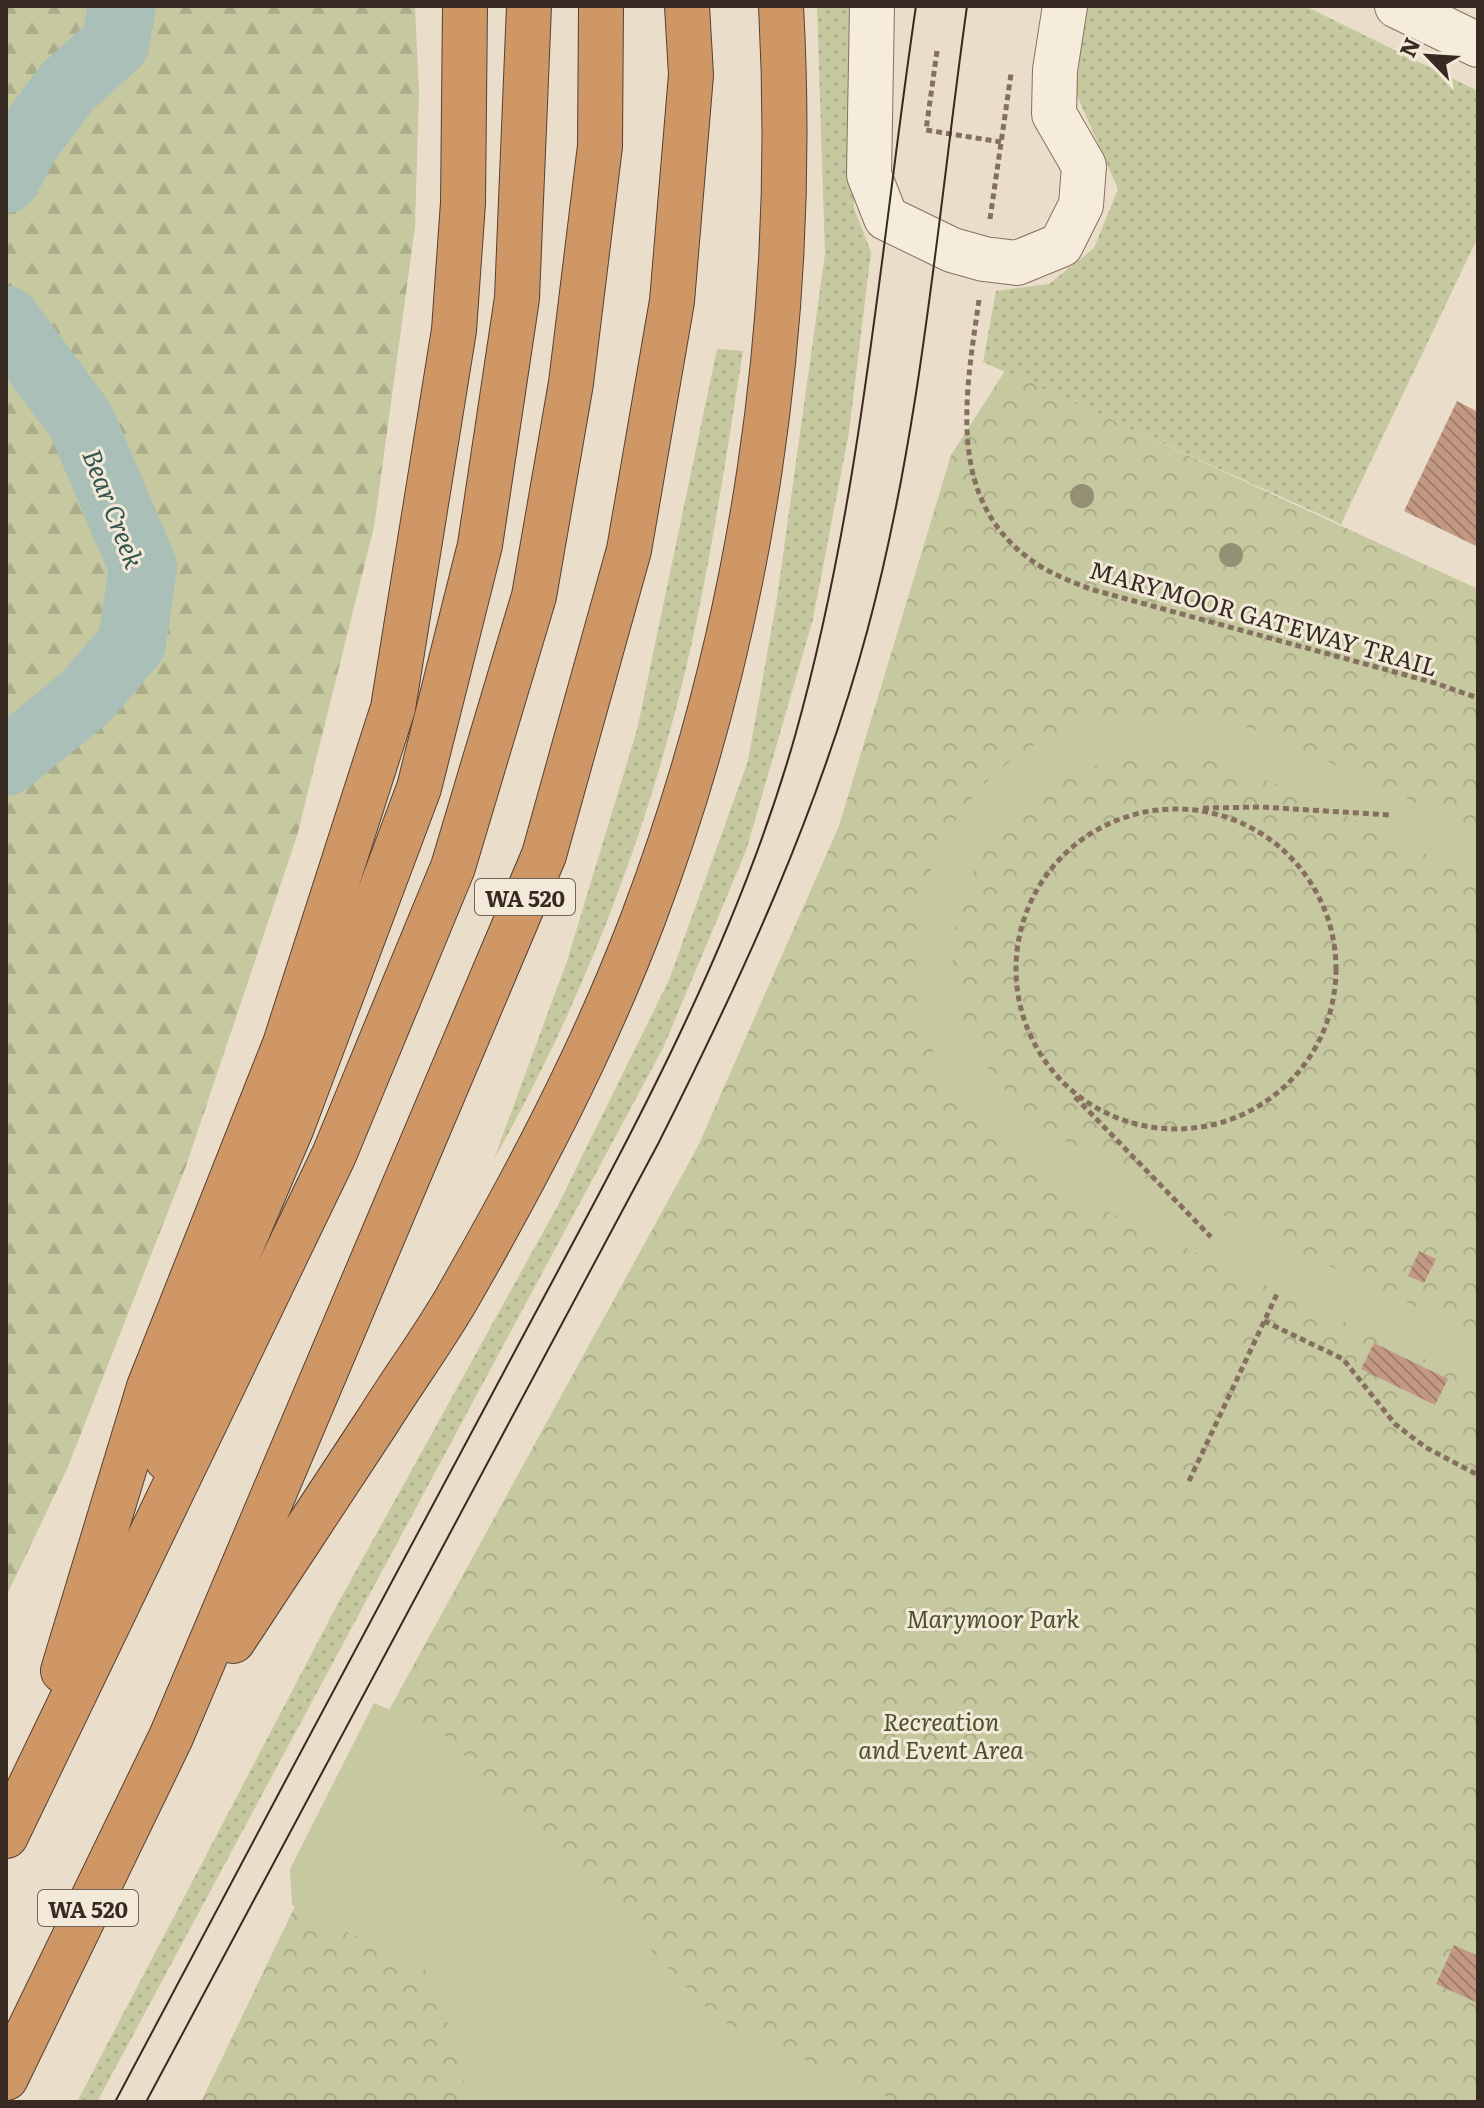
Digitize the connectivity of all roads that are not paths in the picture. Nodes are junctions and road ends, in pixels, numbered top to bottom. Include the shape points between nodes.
1 (465, 6) edge
2 (529, 6) edge
3 (601, 6) edge
4 (687, 6) edge
5 (781, 6) edge
6 (872, 6) edge
7 (1065, 6) edge
8 (1397, 6) edge
9 (1478, 45) edge
10 (139, 1564) junction
11 (171, 1737) junction
12 (25, 1797) junction
13 (6, 1836) edge
14 (6, 2078) edge

1 - 12 highway via 463,203 454,330 393,708 285,1044 149,1387
2 - 10 highway via 517,298 480,545 419,788 292,1127 194,1357
3 - 10 highway, WA 520 via 600,146 571,383 530,611 447,882 334,1155
4 - 11 highway, WA 520 via 691,75 669,317 629,550 544,855
5 - 11 highway via 784,218 772,386 758,490 706,728 652,894 561,1105 453,1305
6 - 7 street via 869,175 886,218 952,250 1017,263 1061,245 1081,205 1084,166 1054,114
8 - 9 street
10 - 12 highway, WA 520
11 - 14 highway, WA 520
12 - 13 highway, WA 520

